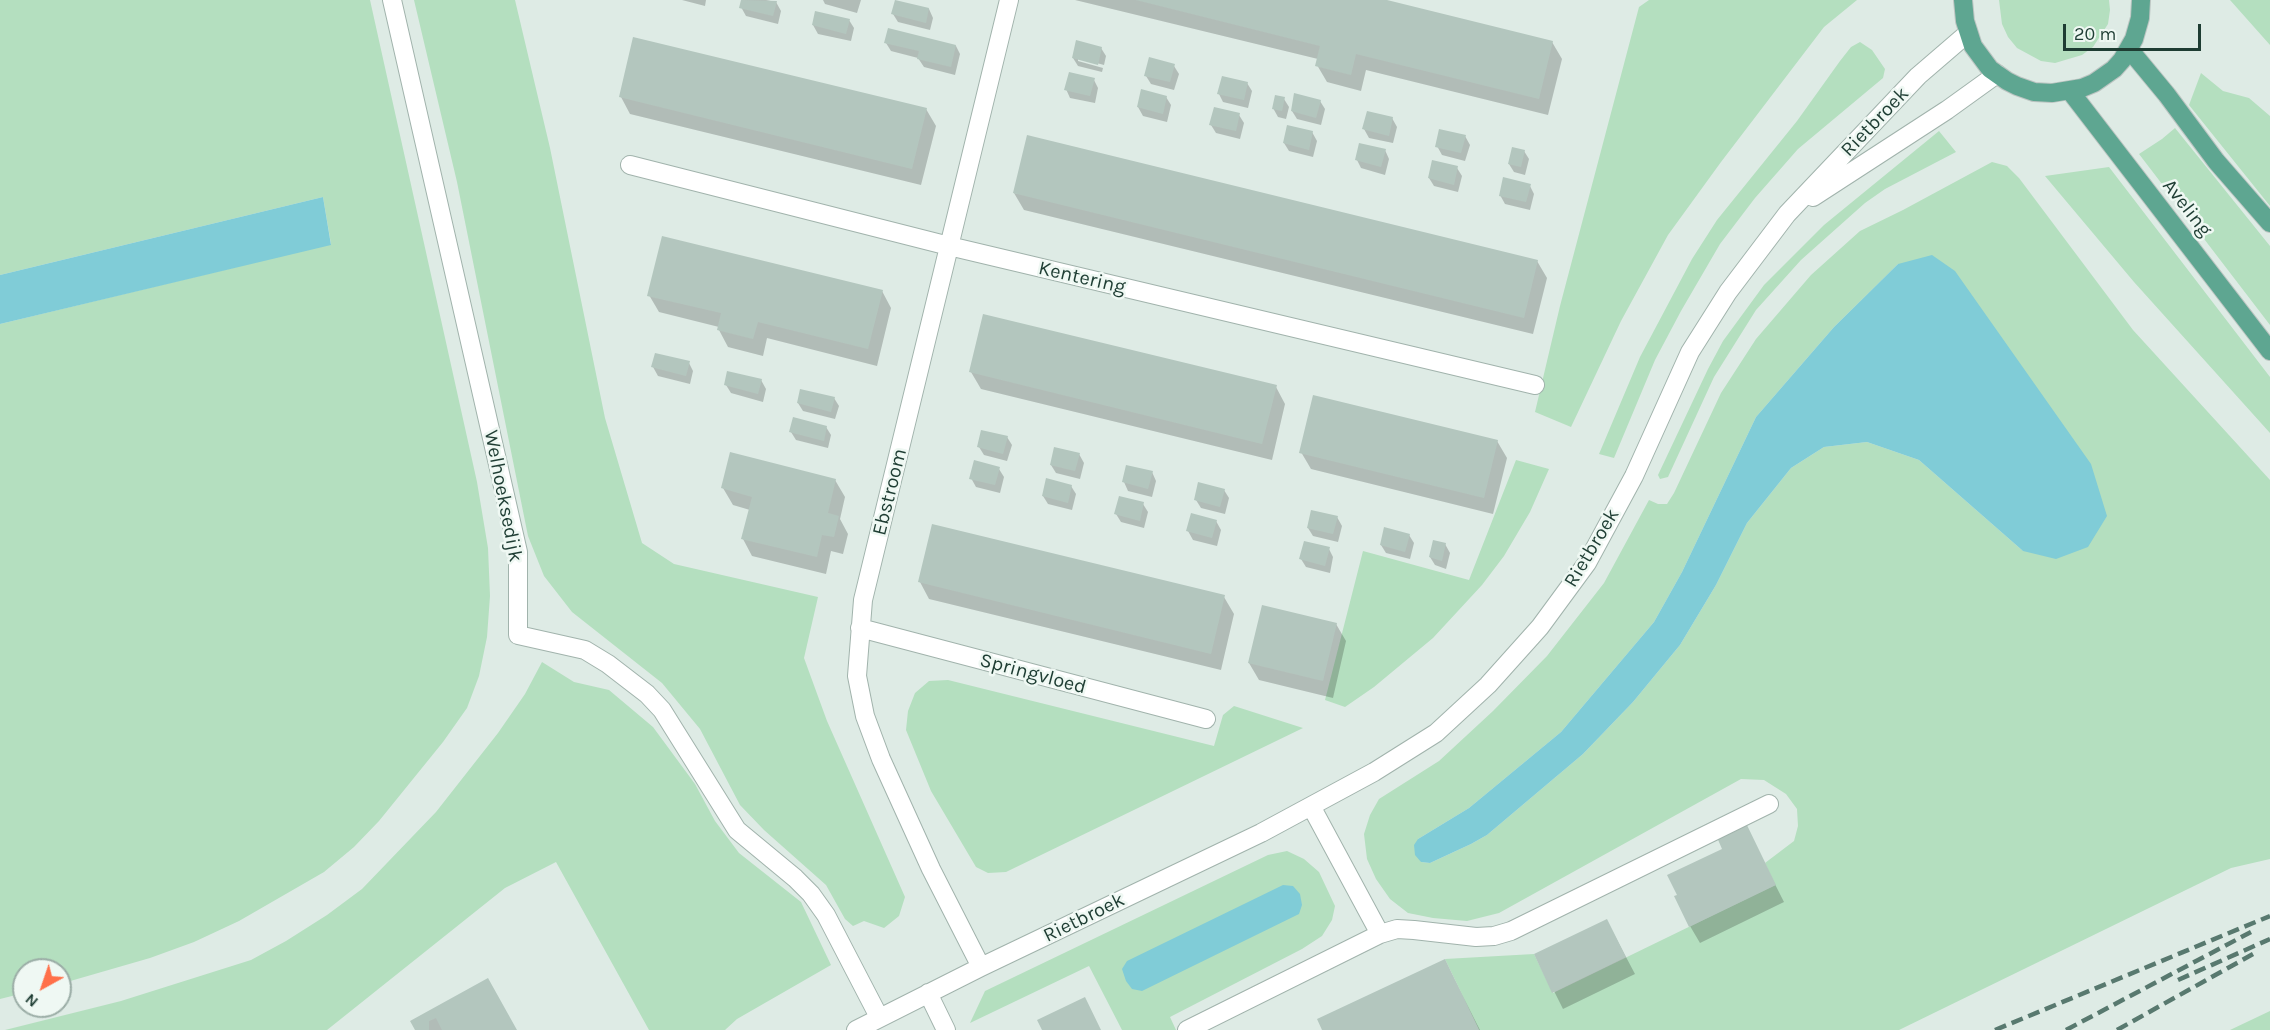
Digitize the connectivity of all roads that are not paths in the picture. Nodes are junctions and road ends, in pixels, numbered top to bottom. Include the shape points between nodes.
1 (392, 0) edge
2 (1009, 0) edge
3 (1963, 0) edge
4 (2140, 0) edge
5 (1968, 33) junction
6 (2129, 49) junction
7 (1997, 74) junction
8 (2070, 91) junction
9 (630, 165) dead end
10 (1786, 214) junction
11 (2270, 223) edge
12 (949, 246) junction
13 (2270, 351) edge
14 (1534, 385) dead end
15 (860, 628) junction
16 (1206, 719) dead end
17 (1769, 804) dead end
18 (1311, 806) junction
19 (1380, 934) junction
20 (981, 967) junction
21 (928, 993) junction
22 (879, 1017) junction
23 (856, 1030) edge
24 (946, 1030) edge
25 (1187, 1030) edge

1 - 22 street, Welhoeksedijk via 518,552 518,635 585,650 647,694 662,710 737,830 811,894
2 - 12 street, Ebstroom
3 - 5 main road
4 - 6 main road via 2138,29
5 - 7 main road via 1981,58
5 - 10 street, Rietbroek via 1918,76
6 - 8 main road via 2104,77
6 - 11 main road
7 - 8 main road via 2034,92
7 - 10 street, Rietbroek
8 - 13 main road, Aveling
9 - 12 street, Kentering
10 - 18 street, Rietbroek via 1728,292 1690,352 1634,476 1587,564 1540,627 1488,685 1436,733
12 - 14 street, Kentering
12 - 15 street, Ebstroom via 863,600
15 - 16 street, Springvloed
15 - 20 street, Ebstroom via 856,676 865,716 906,817
17 - 19 street via 1511,931 1476,937 1396,929
18 - 19 street
18 - 20 street, Rietbroek
19 - 25 street
20 - 21 street, Rietbroek
21 - 22 street, Rietbroek
21 - 24 street
22 - 23 street, Rietbroek

